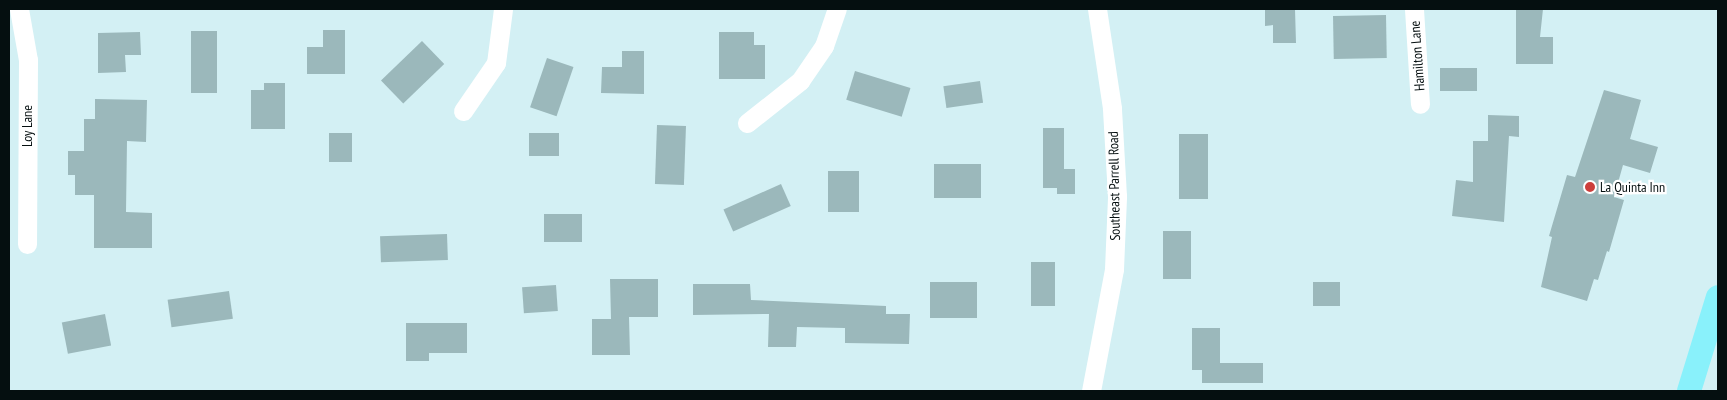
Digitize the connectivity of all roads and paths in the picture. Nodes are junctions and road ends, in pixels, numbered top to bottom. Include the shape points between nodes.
1 (19, 9) edge
2 (504, 9) edge
3 (837, 9) edge
4 (1097, 9) edge
5 (1414, 9) edge
6 (1420, 104) dead end
7 (463, 112) dead end
8 (747, 123) dead end
9 (27, 244) dead end
10 (1718, 297) edge
11 (1091, 391) edge
12 (1689, 391) edge

1 - 9 street, Loy Lane via 28,60
2 - 7 street via 496,63
3 - 8 street via 824,46 800,81
4 - 11 street, Southeast Parrell Road via 1112,108 1117,196 1114,269
5 - 6 street, Hamilton Lane
10 - 12 main road

